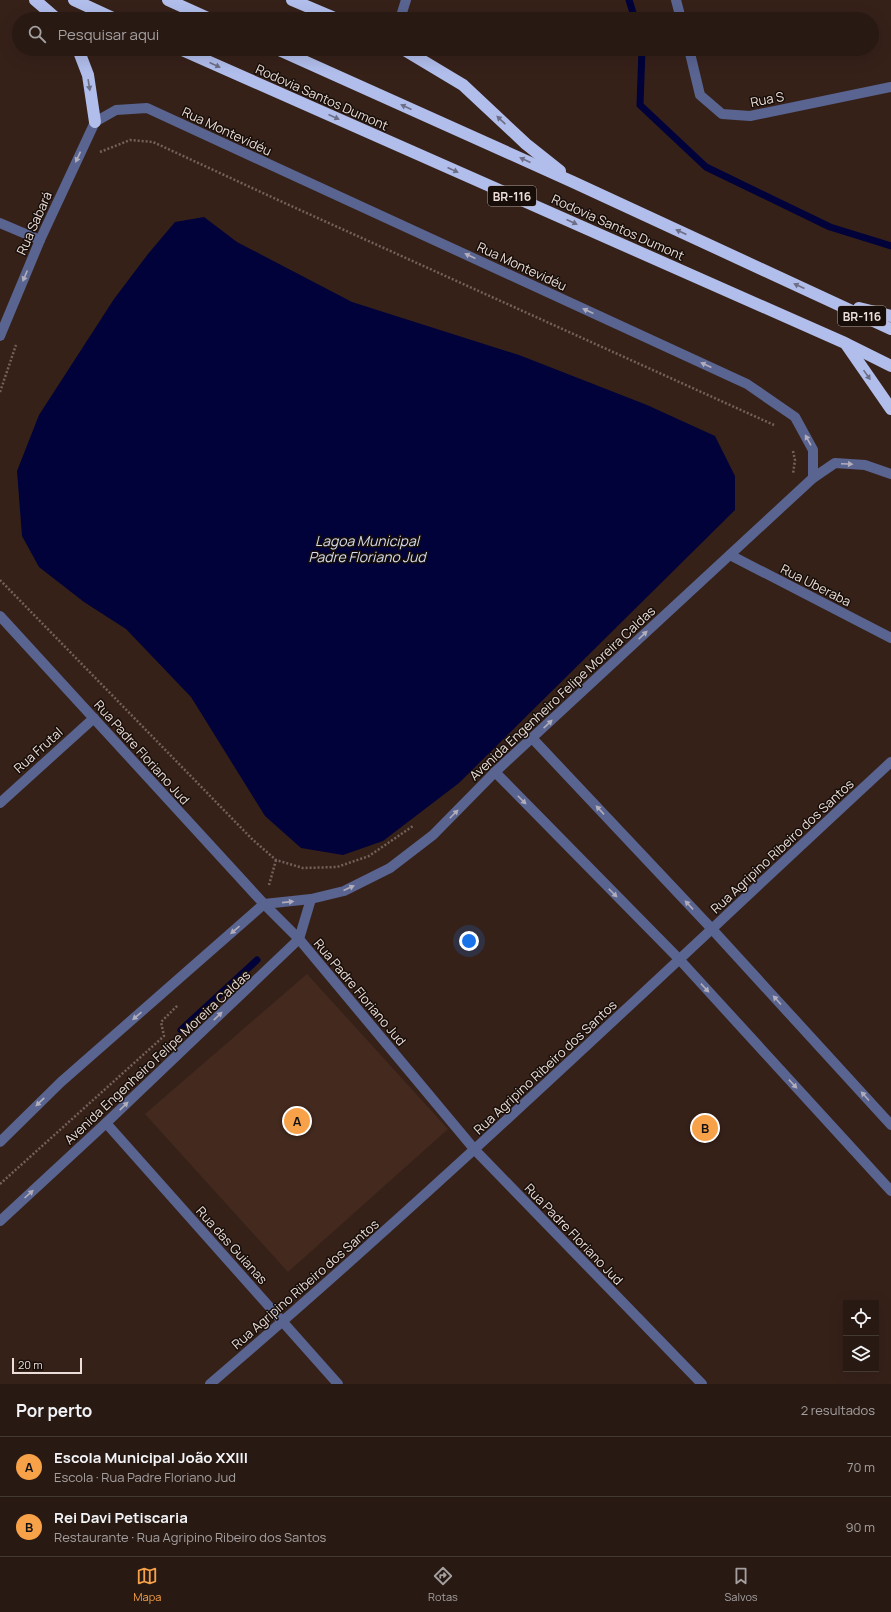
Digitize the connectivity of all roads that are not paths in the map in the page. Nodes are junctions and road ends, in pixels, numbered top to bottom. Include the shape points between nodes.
1 (35, 0) edge
2 (74, 0) edge
3 (168, 0) edge
4 (292, 0) edge
5 (406, 0) edge
6 (676, 0) edge
7 (49, 12) edge
8 (100, 12) edge
9 (195, 12) edge
10 (320, 12) edge
11 (402, 12) edge
12 (679, 12) edge
13 (81, 56) edge
14 (196, 56) edge
15 (293, 56) edge
16 (415, 56) edge
17 (691, 56) edge
18 (891, 87) edge
19 (95, 122) junction
20 (573, 182) junction
21 (0, 223) edge
22 (40, 240) junction
23 (834, 303) junction
24 (891, 316) edge
25 (891, 329) edge
26 (0, 336) edge
27 (845, 343) junction
28 (891, 366) edge
29 (891, 409) edge
30 (891, 474) edge
31 (813, 478) junction
32 (730, 555) junction
33 (0, 616) edge
34 (891, 638) edge
35 (94, 718) junction
36 (532, 738) junction
37 (891, 762) edge
38 (495, 772) junction
39 (0, 803) edge
40 (311, 899) junction
41 (264, 904) junction
42 (711, 928) junction
43 (299, 939) junction
44 (679, 959) junction
45 (106, 1123) junction
46 (891, 1125) edge
47 (0, 1142) edge
48 (475, 1150) junction
49 (891, 1191) edge
50 (0, 1221) edge
51 (282, 1322) junction
52 (210, 1384) edge
53 (338, 1384) edge
54 (702, 1384) edge

1 - 7 highway
2 - 8 highway
3 - 9 highway
4 - 10 highway
5 - 11 street
6 - 12 street
13 -> 19 highway via 88,75
14 -> 27 highway, Rodovia Santos Dumont / BR-116
20 -> 15 highway, Rodovia Santos Dumont / BR-116
20 -> 16 highway via 526,144 463,85
17 - 18 street, Rua S via 700,96 722,114 750,116
19 -> 22 street, Rua Sabará
31 -> 19 street, Rua Montevidéu via 813,450 795,417 747,384 147,108 116,110
23 -> 20 highway, Rodovia Santos Dumont / BR-116
21 - 22 street
22 -> 26 street, Rua Sabará
23 - 24 highway
23 - 25 highway, Rodovia Santos Dumont / BR-116
27 - 28 highway, Rodovia Santos Dumont / BR-116
27 -> 29 highway
31 -> 30 street via 835,463 865,465
31 - 32 street, Avenida Engenheiro Felipe Moreira Caldas
32 - 34 street, Rua Uberaba
36 -> 32 street, Avenida Engenheiro Felipe Moreira Caldas
33 - 35 street, Rua Padre Floriano Jud
35 - 39 street, Rua Frutal
35 - 41 street, Rua Padre Floriano Jud
36 - 38 street, Avenida Engenheiro Felipe Moreira Caldas
42 -> 36 street
37 - 42 street, Rua Agripino Ribeiro dos Santos
40 -> 38 street, Avenida Engenheiro Felipe Moreira Caldas via 344,891 390,868 433,835
38 -> 44 street
41 -> 40 street, Avenida Engenheiro Felipe Moreira Caldas
40 - 43 street, Avenida Engenheiro Felipe Moreira Caldas
41 - 43 street, Rua Padre Floriano Jud
41 -> 47 street via 61,1082
42 - 44 street, Rua Agripino Ribeiro dos Santos
46 -> 42 street
45 -> 43 street, Avenida Engenheiro Felipe Moreira Caldas
43 - 48 street, Rua Padre Floriano Jud
44 - 48 street, Rua Agripino Ribeiro dos Santos
44 -> 49 street
50 -> 45 street, Avenida Engenheiro Felipe Moreira Caldas
45 - 51 street, Rua das Guianas
48 - 51 street, Rua Agripino Ribeiro dos Santos
48 - 54 street, Rua Padre Floriano Jud
51 - 52 street, Rua Agripino Ribeiro dos Santos
51 - 53 street, Rua das Guianas

